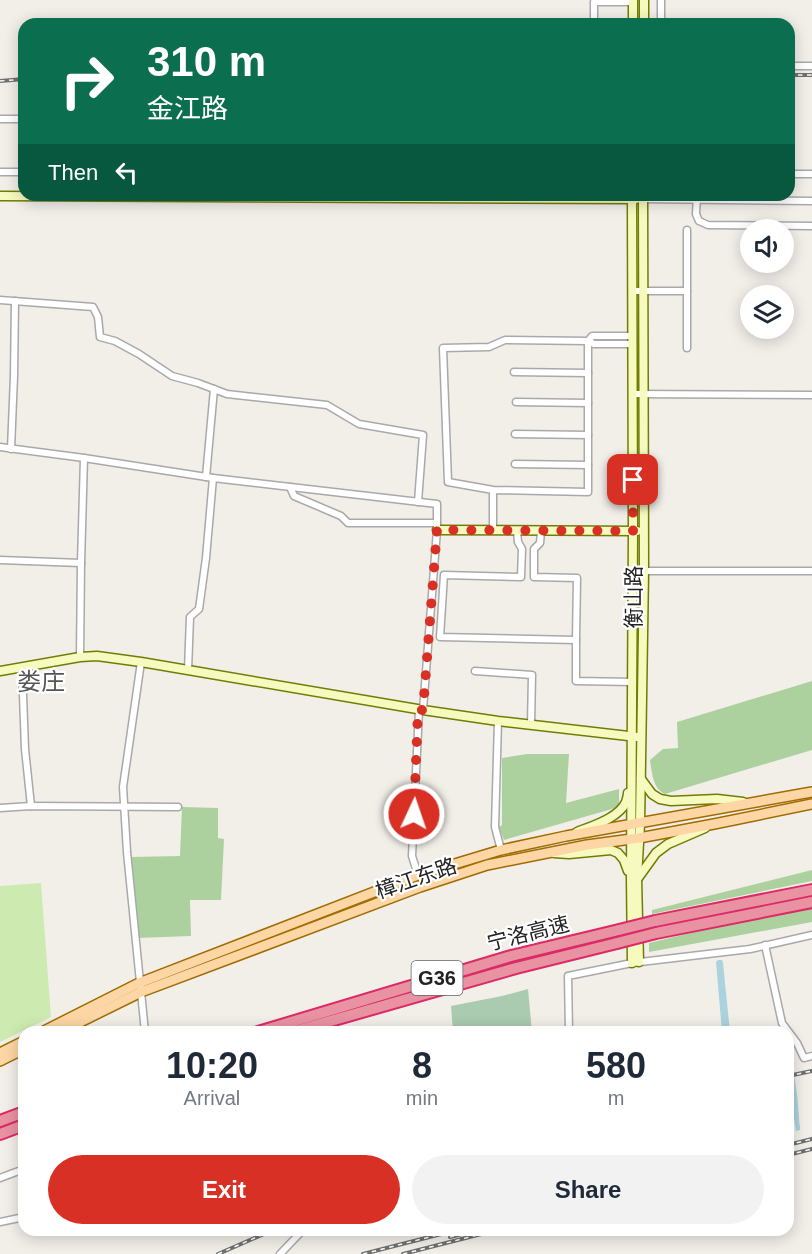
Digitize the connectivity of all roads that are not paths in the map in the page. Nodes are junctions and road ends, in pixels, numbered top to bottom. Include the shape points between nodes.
1 (644, 0) edge
2 (661, 0) edge
3 (633, 1) edge
4 (594, 18) edge
5 (633, 18) edge
6 (644, 18) edge
7 (661, 18) edge
8 (795, 66) edge
9 (812, 66) edge
10 (0, 119) edge
11 (18, 119) edge
12 (0, 172) edge
13 (18, 172) edge
14 (795, 174) edge
15 (812, 174) edge
16 (0, 196) edge
17 (18, 196) edge
18 (632, 201) edge
19 (644, 201) edge
20 (697, 201) edge
21 (795, 201) edge
22 (812, 201) edge
23 (812, 226) edge
24 (687, 230) dead end
25 (632, 291) junction
26 (644, 291) junction
27 (687, 291) junction
28 (0, 300) edge
29 (15, 301) junction
30 (633, 340) junction
31 (588, 341) junction
32 (687, 348) dead end
33 (514, 372) dead end
34 (588, 373) junction
35 (214, 389) junction
36 (633, 394) junction
37 (644, 394) junction
38 (812, 395) edge
39 (516, 402) dead end
40 (588, 403) junction
41 (515, 434) dead end
42 (588, 435) junction
43 (0, 447) edge
44 (11, 448) junction
45 (84, 458) junction
46 (515, 464) dead end
47 (588, 465) junction
48 (210, 477) junction
49 (290, 487) junction
50 (493, 490) junction
51 (418, 502) junction
52 (437, 527) junction
53 (493, 530) junction
54 (517, 531) junction
55 (541, 531) junction
56 (633, 531) junction
57 (644, 531) junction
58 (0, 560) edge
59 (81, 563) junction
60 (644, 571) junction
61 (812, 571) edge
62 (521, 577) junction
63 (534, 577) junction
64 (576, 640) junction
65 (80, 657) junction
66 (141, 662) junction
67 (22, 668) junction
68 (188, 670) junction
69 (0, 671) edge
70 (475, 671) dead end
71 (633, 682) junction
72 (421, 710) junction
73 (498, 721) junction
74 (531, 725) junction
75 (637, 737) junction
76 (636, 778) junction
77 (812, 792) edge
78 (750, 803) junction
79 (812, 804) edge
80 (31, 806) junction
81 (123, 807) junction
82 (178, 807) dead end
83 (0, 808) edge
84 (636, 824) junction
85 (714, 824) junction
86 (566, 836) junction
87 (635, 838) junction
88 (501, 850) junction
89 (544, 853) junction
90 (418, 875) junction
91 (634, 878) junction
92 (812, 890) edge
93 (812, 902) edge
94 (812, 935) edge
95 (765, 945) junction
96 (635, 963) junction
97 (140, 988) junction
98 (55, 1026) edge
99 (71, 1026) edge
100 (144, 1026) edge
101 (277, 1026) edge
102 (313, 1026) edge
103 (568, 1026) edge
104 (784, 1026) edge
105 (794, 1038) edge
106 (18, 1044) edge
107 (18, 1052) edge
108 (0, 1053) edge
109 (812, 1056) edge
110 (0, 1061) edge
111 (18, 1114) edge
112 (0, 1121) edge
113 (18, 1127) edge
114 (0, 1134) edge
115 (18, 1171) edge
116 (0, 1178) edge
117 (18, 1218) edge
118 (0, 1222) edge
119 (297, 1236) edge
120 (280, 1254) edge

1 - 6 street
2 - 7 street
3 - 4 street via 594,2
3 - 5 street
8 - 9 street
10 - 11 street
12 - 13 street
14 - 15 street
16 - 17 street
18 - 25 street, 衡山路
19 - 26 street, 衡山路
20 - 23 street via 699,221 708,225
21 - 22 street
24 - 27 street
25 - 26 street
25 - 30 street, 衡山路
26 - 27 street
26 - 37 street, 衡山路
27 - 32 street
28 - 29 street
29 - 35 street via 93,307 100,337 116,341 172,376
29 - 44 street
30 - 31 street via 592,336
30 - 36 street, 衡山路
31 - 34 street
31 - 50 street via 505,340 489,346 443,348 448,482
33 - 34 street
34 - 40 street
35 - 48 street
35 - 51 street via 227,394 327,405 359,424 423,435
36 - 37 street
36 - 56 street, 衡山路
37 - 38 street
37 - 57 street, 衡山路
39 - 40 street
40 - 42 street
41 - 42 street
42 - 47 street
43 - 44 street
44 - 45 street
45 - 48 street
45 - 59 street
46 - 47 street
47 - 50 street via 588,492
48 - 49 street
48 - 68 street via 206,558 199,609 190,617
49 - 51 street
49 - 52 street via 294,496 341,516 348,523
50 - 53 street
51 - 52 street via 437,504
52 - 53 street
52 - 72 street
53 - 54 street
54 - 55 street
54 - 62 street via 522,549
55 - 56 street
55 - 63 street via 540,543 534,549
56 - 57 street
56 - 71 street, 衡山路
57 - 60 street, 衡山路
58 - 59 street
59 - 65 street
60 - 61 street
60 - 75 street, 衡山路
62 - 63 street
62 - 64 street via 444,575 441,637
63 - 64 street via 577,578
64 - 71 street via 576,681
65 - 66 street
65 - 67 street
66 - 68 street
66 - 81 street
67 - 69 street
67 - 80 street
68 - 72 street
70 - 74 street via 532,675
71 - 75 street, 衡山路
72 - 73 street
72 - 90 street via 412,856
73 - 74 street
73 - 88 street via 495,827
74 - 75 street
75 - 76 street, 衡山路
76 - 78 street via 660,800
76 - 84 street, 衡山路
76 - 86 street via 626,803 609,819
77 - 78 main road, 樟江东路
78 - 84 main road, 樟江东路
79 - 85 main road, 樟江东路
80 - 81 street
80 - 83 street
81 - 82 street
81 - 97 street
84 - 86 main road, 樟江东路
84 - 87 street, 衡山路
85 - 87 main road, 樟江东路
85 - 91 street via 668,843
86 - 88 main road, 樟江东路
87 - 89 main road, 樟江东路
87 - 91 street, 衡山路
88 - 90 main road, 樟江东路
89 - 91 street via 611,850 624,860
89 - 97 main road, 樟江东路 via 487,865 420,887
90 - 97 main road, 樟江东路
91 - 96 street, 衡山路
92 - 101 highway, 宁洛高速 / G36, bridge via 656,921 511,956
93 - 102 highway, 宁洛高速 / G36, bridge via 656,933
94 - 95 street
95 - 96 street
95 - 104 street
96 - 103 street via 568,976
97 - 98 main road, 樟江东路
97 - 99 main road, 樟江东路
97 - 100 street
105 - 109 street via 804,1058
106 - 108 main road
107 - 110 main road
111 - 112 highway
113 - 114 highway
115 - 116 street
117 - 118 street
119 - 120 street

